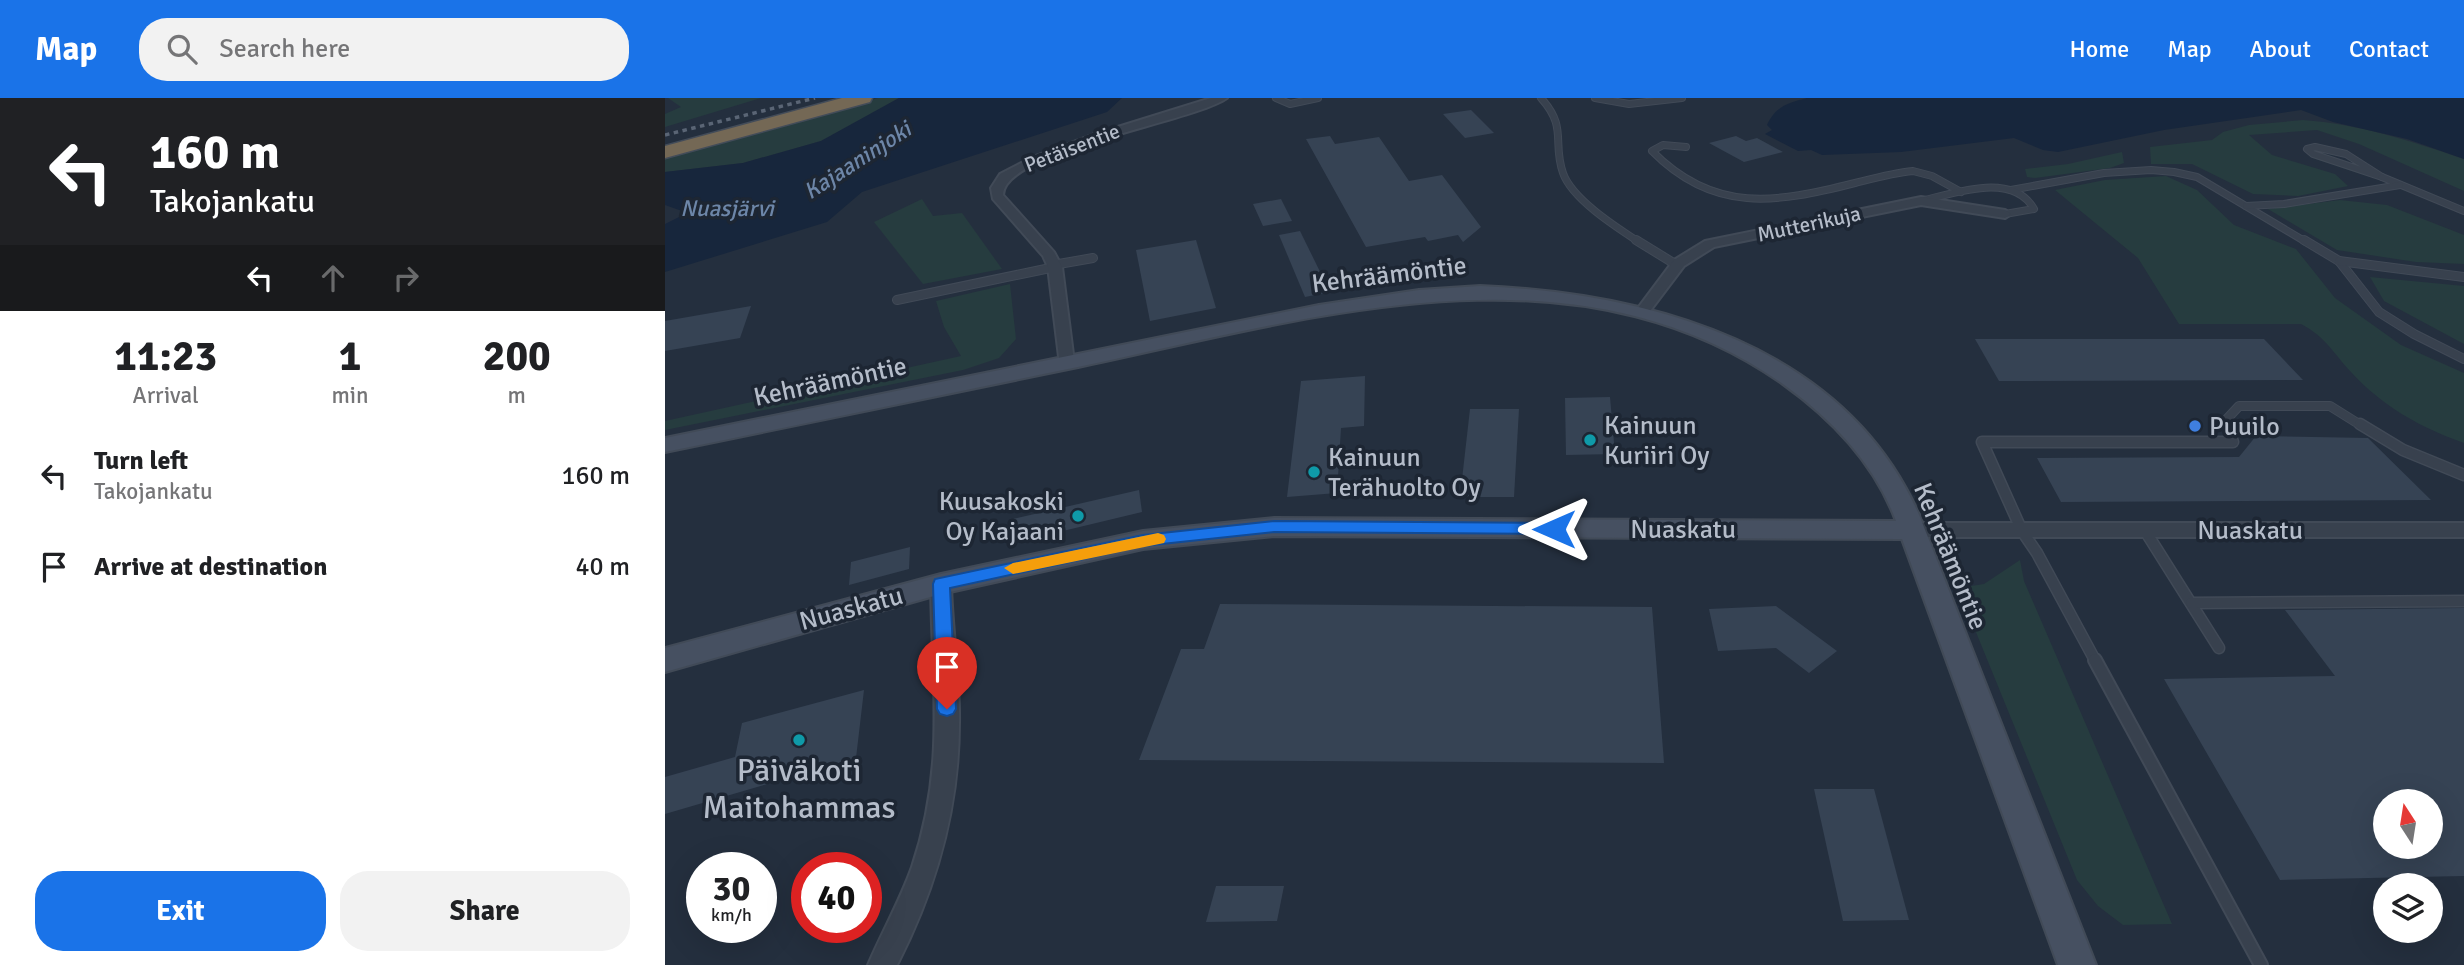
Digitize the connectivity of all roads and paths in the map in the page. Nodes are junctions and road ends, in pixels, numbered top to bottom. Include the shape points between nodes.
1 (860, 98) edge
2 (1221, 98) edge
3 (1276, 98) edge
4 (1318, 98) edge
5 (1541, 98) edge
6 (1595, 98) edge
7 (1682, 98) edge
8 (1686, 146) dead end
9 (665, 147) edge
10 (665, 152) edge
11 (2382, 177) junction
12 (2401, 185) junction
13 (2011, 190) junction
14 (1961, 192) junction
15 (1921, 201) junction
16 (2246, 206) junction
17 (2464, 211) edge
18 (2005, 214) joint
19 (1093, 258) dead end
20 (2339, 261) junction
21 (1675, 264) junction
22 (1054, 266) junction
23 (2464, 277) edge
24 (897, 300) dead end
25 (1642, 312) junction
26 (2464, 359) edge
27 (1066, 362) junction
28 (665, 445) edge
29 (2464, 475) edge
30 (2144, 529) junction
31 (1910, 530) junction
32 (2464, 530) edge
33 (2022, 531) junction
34 (941, 584) junction
35 (2464, 601) edge
36 (2191, 603) junction
37 (2219, 648) dead end
38 (665, 660) edge
39 (882, 965) edge
40 (2077, 965) edge
41 (2261, 965) edge

1 - 9 highway
1 - 10 highway
2 - 22 street, Petäisentie via 1095,137 1004,177 997,196
3 - 4 lane via 1290,104
5 - 21 lane via 1555,113 1560,128 1563,175 1588,203
6 - 7 lane via 1629,104
8 - 14 lane via 1663,145 1652,151 1661,163 1702,192 1717,196 1770,198 1914,171 1930,174
11 - 11 lane via 2347,153 2317,146 2307,149
11 - 12 lane
12 - 16 lane
12 - 17 lane
13 - 14 lane via 1991,187
13 - 16 lane via 2132,170 2174,170 2197,177
13 - 18 lane via 2033,203 2034,209
14 - 15 lane
15 - 18 street, Mutterikuja
15 - 21 street, Mutterikuja via 1710,244
16 - 20 lane
19 - 22 lane
20 - 23 lane
20 - 26 lane via 2378,312
21 - 25 street, Mutterikuja
22 - 24 lane
22 - 27 street, Petäisentie
25 - 27 street, Kehräämöntie via 1548,296 1482,292 1408,296
25 - 31 street, Kehräämöntie via 1695,329 1762,360 1808,390 1848,426 1869,453 1895,490
27 - 28 street, Kehräämöntie
29 - 33 lane via 2403,450 2330,406 2239,406 2225,421 2233,442 1982,442
30 - 32 street, Nuaskatu
30 - 33 street, Nuaskatu
30 - 36 lane
31 - 33 street, Nuaskatu
31 - 34 street, Nuaskatu via 1274,527 1143,540
31 - 40 street, Kehräämöntie via 2005,766
33 - 41 lane
34 - 38 street, Nuaskatu
34 - 39 street via 948,687 945,774 920,889
35 - 36 lane
36 - 37 lane

